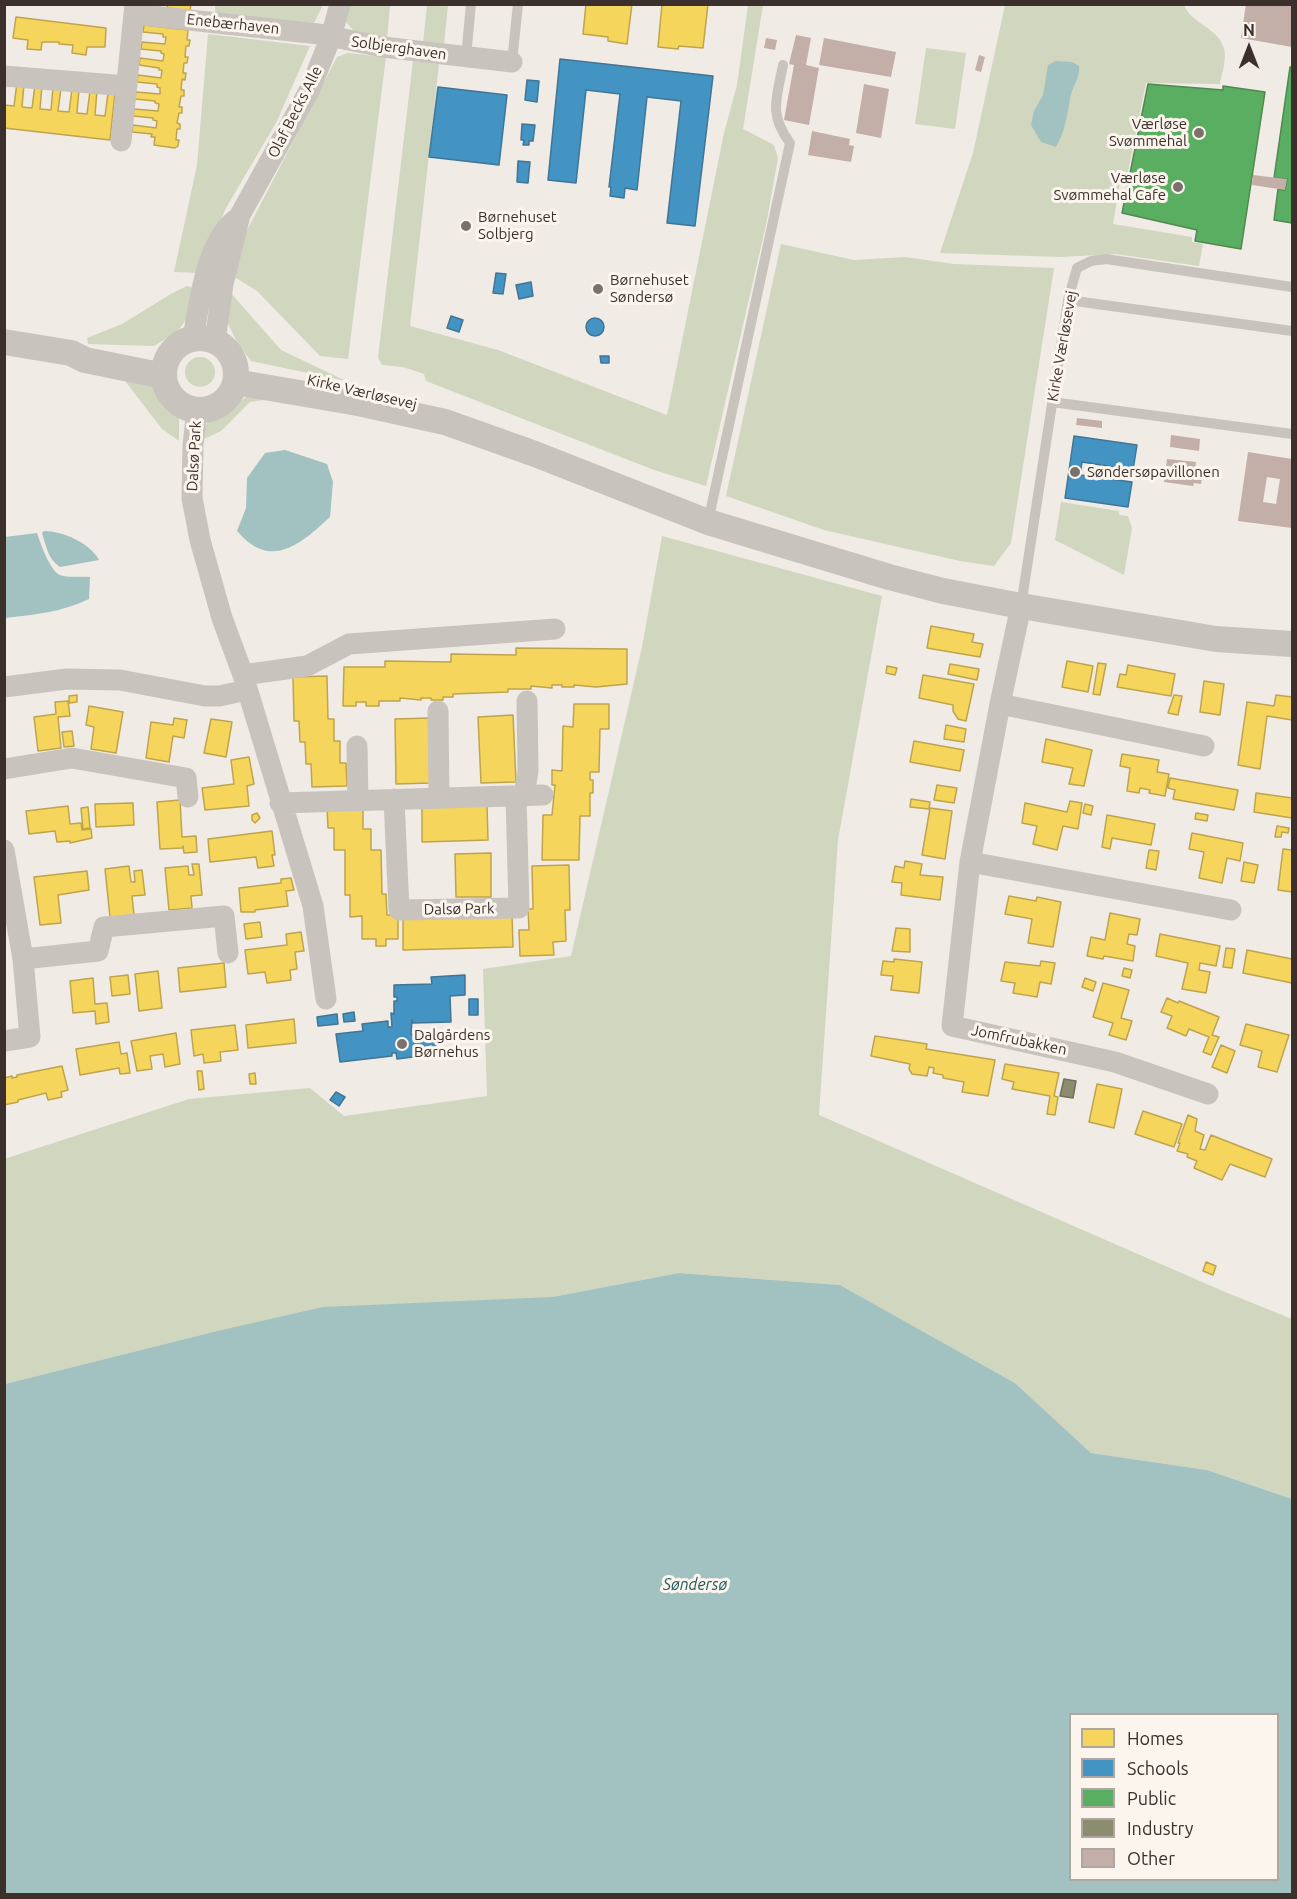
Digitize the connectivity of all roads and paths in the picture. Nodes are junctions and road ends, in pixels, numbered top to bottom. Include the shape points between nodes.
1 (340, 4) edge
2 (471, 4) edge
3 (518, 4) edge
4 (135, 9) edge
5 (331, 37) junction
6 (466, 57) junction
7 (512, 62) joint
8 (783, 64) dead end
9 (4, 76) edge
10 (127, 86) junction
11 (121, 141) dead end
12 (1293, 287) edge
13 (1068, 300) junction
14 (1293, 332) edge
15 (204, 340) junction
16 (4, 342) edge
17 (165, 369) junction
18 (236, 374) junction
19 (1052, 402) junction
20 (197, 410) junction
21 (1293, 434) edge
22 (708, 522) junction
23 (1021, 606) junction
24 (555, 629) dead end
25 (1293, 644) edge
26 (245, 682) junction
27 (4, 687) edge
28 (527, 701) dead end
29 (1000, 704) junction
30 (438, 711) dead end
31 (357, 746) dead end
32 (1204, 746) dead end
33 (4, 769) edge
34 (528, 796) junction
35 (189, 797) dead end
36 (440, 798) junction
37 (394, 800) junction
38 (358, 801) junction
39 (280, 802) junction
40 (4, 850) edge
41 (970, 862) junction
42 (1231, 910) dead end
43 (228, 953) dead end
44 (23, 959) junction
45 (326, 999) dead end
46 (4, 1041) edge
47 (1208, 1094) dead end

1 - 5 street, Olaf Becks Alle
2 - 6 lane, Solbjerghaven
3 - 7 lane, Solbjerghaven
4 - 5 street, Enebærhaven
4 - 10 street, Enebærhaven
5 - 6 street, Solbjerghaven
5 - 15 street, Olaf Becks Alle via 310,90 240,215
6 - 7 street, Solbjerghaven
8 - 22 lane via 775,109 780,129 790,142
9 - 10 street
10 - 11 street, Enebærhaven
12 - 13 lane, Kirke Værløsevej via 1106,259 1077,268
13 - 14 lane
13 - 19 lane, Kirke Værløsevej
15 - 17 street via 177,347
15 - 18 street via 229,353
16 - 17 street via 70,353 88,350
17 - 20 street via 167,388 175,401
18 - 20 street via 231,394 223,402 209,410
18 - 22 street, Kirke Værløsevej via 445,422
19 - 21 lane
19 - 23 lane, Kirke Værløsevej
20 - 26 street, Dalsø Park via 192,498 222,618
22 - 23 street, Kirke Værløsevej via 889,577
23 - 25 street, Kirke Værløsevej via 1216,639
23 - 29 street, Jomfrubakken
24 - 26 street via 349,644 307,666
26 - 27 street via 219,696 120,680 67,680
26 - 39 street, Dalsø Park
28 - 34 street, Dalsø Park
29 - 32 street
29 - 41 street, Jomfrubakken
30 - 36 street
31 - 38 street
33 - 35 street via 72,758 186,778
34 - 36 street
34 - 37 street, Dalsø Park via 519,908 399,910
36 - 37 street
37 - 38 street
38 - 39 street
39 - 45 street, Dalsø Park via 313,906
40 - 44 street
41 - 42 street
41 - 47 street, Jomfrubakken via 952,1026 1115,1062
43 - 44 street via 224,916 104,927 99,951
44 - 46 street via 30,1037

